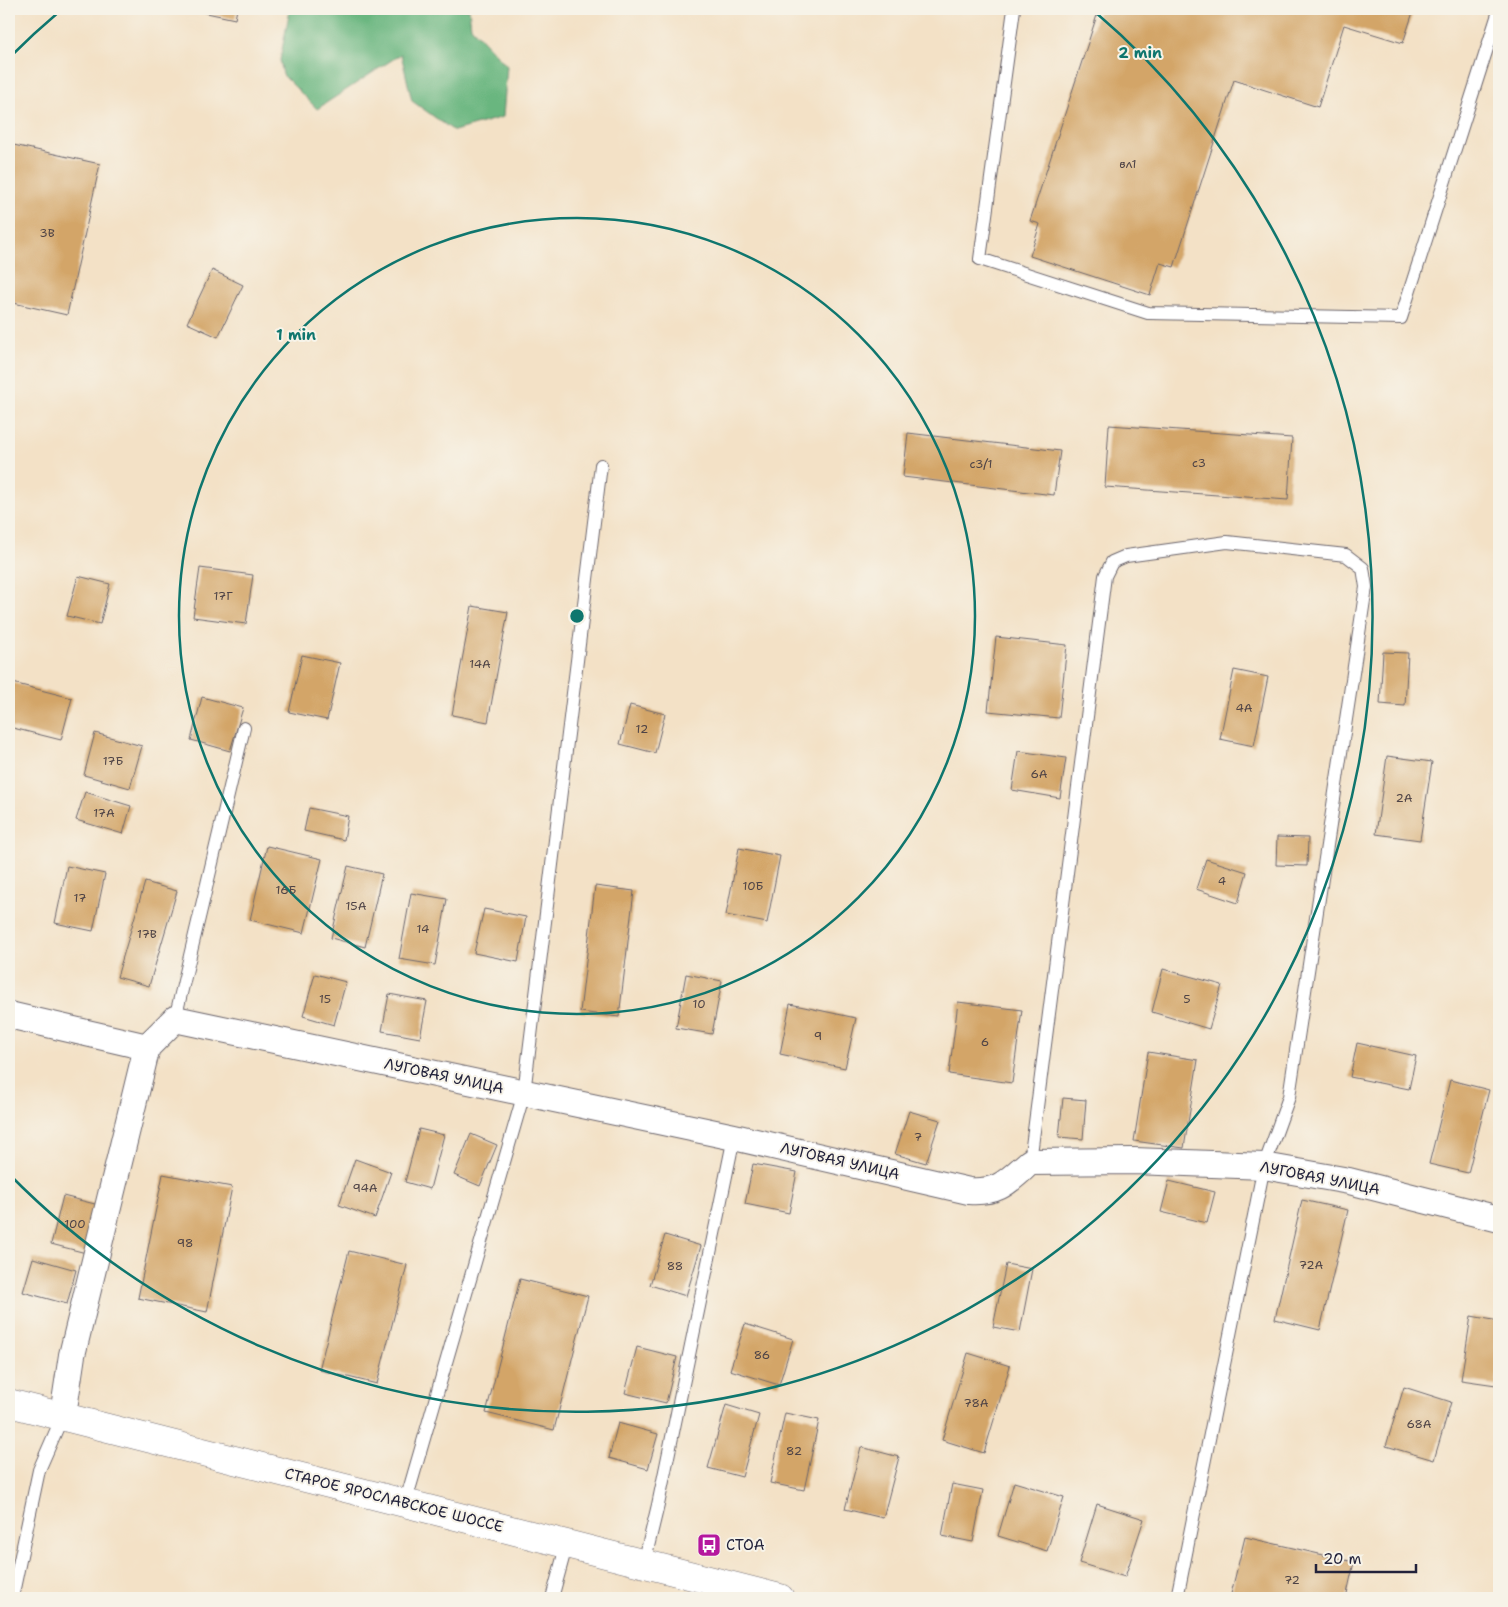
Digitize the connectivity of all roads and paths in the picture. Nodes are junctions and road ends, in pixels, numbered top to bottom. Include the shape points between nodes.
1 (1014, 9) edge
2 (1499, 11) edge
3 (601, 465) dead end
4 (244, 728) dead end
5 (9, 1015) edge
6 (175, 1019) junction
7 (147, 1047) junction
8 (524, 1093) junction
9 (734, 1137) junction
10 (1030, 1162) junction
11 (1264, 1166) junction
12 (1499, 1219) edge
13 (9, 1402) edge
14 (63, 1415) junction
15 (405, 1504) junction
16 (567, 1543) junction
17 (644, 1563) junction
18 (12, 1598) edge
19 (552, 1598) edge
20 (780, 1598) edge
21 (1177, 1598) edge

1 - 2 lane via 980,259 1148,313 1401,318
3 - 8 lane
4 - 6 lane
5 - 7 street
6 - 7 street
6 - 8 street, ЛУГОВАЯ УЛИЦА
7 - 14 street via 72,1355
8 - 9 street, ЛУГОВАЯ УЛИЦА
8 - 15 lane
9 - 10 street, ЛУГОВАЯ УЛИЦА via 969,1191 987,1192 1003,1186
9 - 17 lane
10 - 11 street, ЛУГОВАЯ УЛИЦА via 1134,1161
10 - 11 lane via 1105,576 1112,562 1126,556 1227,542 1346,555 1363,568 1366,587 1289,1097
11 - 12 street, ЛУГОВАЯ УЛИЦА via 1349,1180
11 - 21 lane
13 - 14 main road, СТАРОЕ ЯРОСЛАВСКОЕ ШОССЕ
14 - 15 main road, СТАРОЕ ЯРОСЛАВСКОЕ ШОССЕ
14 - 18 lane via 39,1470
15 - 16 main road, СТАРОЕ ЯРОСЛАВСКОЕ ШОССЕ
16 - 17 main road, СТАРОЕ ЯРОСЛАВСКОЕ ШОССЕ
16 - 19 lane
17 - 20 main road, СТАРОЕ ЯРОСЛАВСКОЕ ШОССЕ

